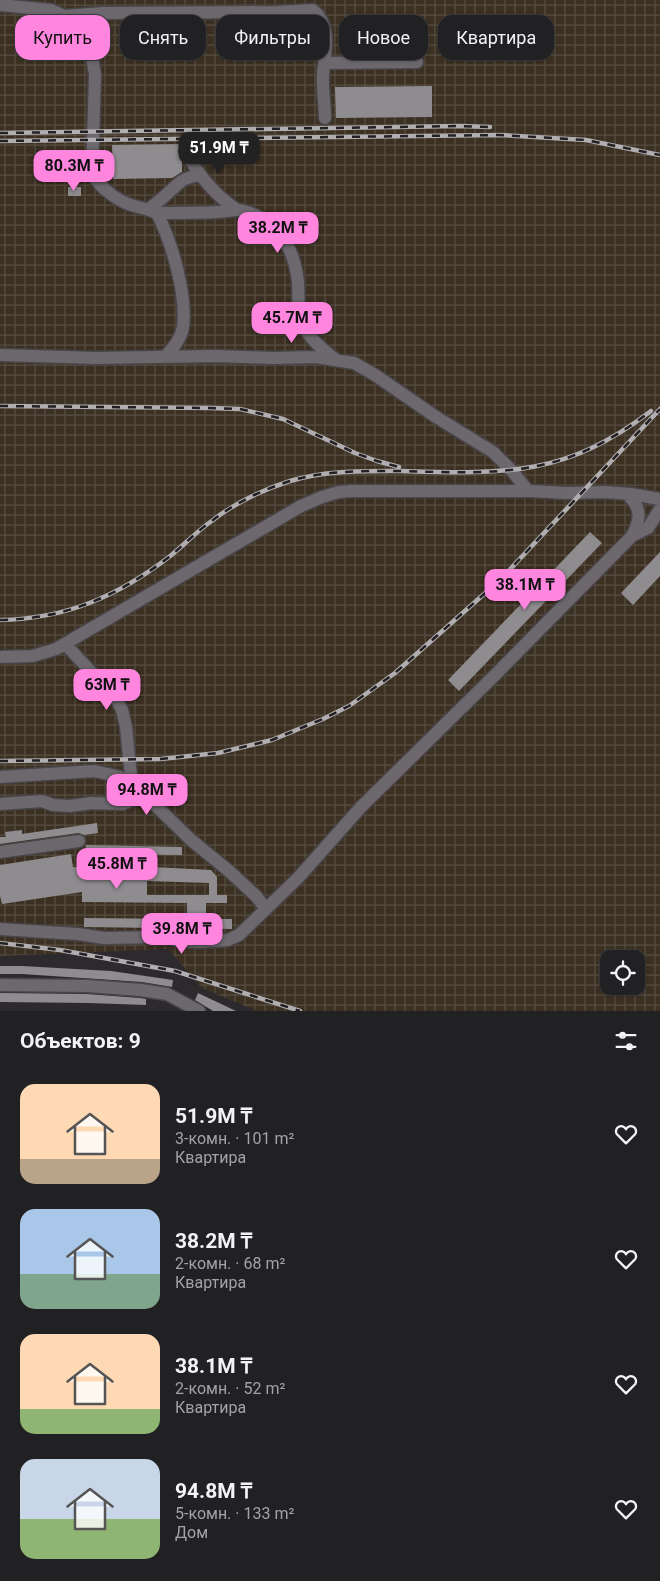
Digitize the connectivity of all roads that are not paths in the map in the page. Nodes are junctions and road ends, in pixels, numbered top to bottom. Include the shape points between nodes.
1 (0, 5) edge
2 (62, 15) edge
3 (77, 15) edge
4 (93, 60) edge
5 (417, 62) dead end
6 (325, 63) junction
7 (325, 118) dead end
8 (186, 151) dead end
9 (199, 175) junction
10 (236, 210) junction
11 (153, 211) junction
12 (0, 355) edge
13 (165, 357) junction
14 (336, 360) junction
15 (528, 491) junction
16 (627, 494) junction
17 (660, 499) edge
18 (660, 508) edge
19 (632, 536) junction
20 (65, 644) junction
21 (0, 657) edge
22 (0, 777) edge
23 (132, 786) junction
24 (143, 798) junction
25 (0, 804) edge
26 (79, 841) dead end
27 (0, 852) edge
28 (266, 909) junction
29 (0, 929) edge
30 (0, 986) edge
31 (199, 1011) edge

1 - 2 street via 51,10
3 - 6 street via 313,10 323,27
4 - 11 street via 92,173 96,182 119,199
5 - 6 street
6 - 7 street
8 - 9 street
9 - 10 street
9 - 11 street via 178,183
10 - 11 street
10 - 14 street via 245,211 280,232 296,268 301,319 308,333
11 - 13 street via 178,268 183,316 179,339
12 - 13 street
13 - 14 street
14 - 15 street via 354,363 375,375 492,452
15 - 16 street
15 - 20 street via 351,491 322,497 301,506
16 - 17 street
16 - 19 street via 634,500 640,517
18 - 19 street via 648,528
19 - 28 street via 360,808
20 - 21 street via 44,654
20 - 23 street via 112,691 122,710
22 - 23 street via 95,770 120,777
23 - 24 street
24 - 25 street via 123,804 70,806 42,801
24 - 28 street via 229,871
26 - 27 street
28 - 29 street via 239,935 214,942 179,941 165,937 104,938
30 - 31 street via 141,990 167,994

